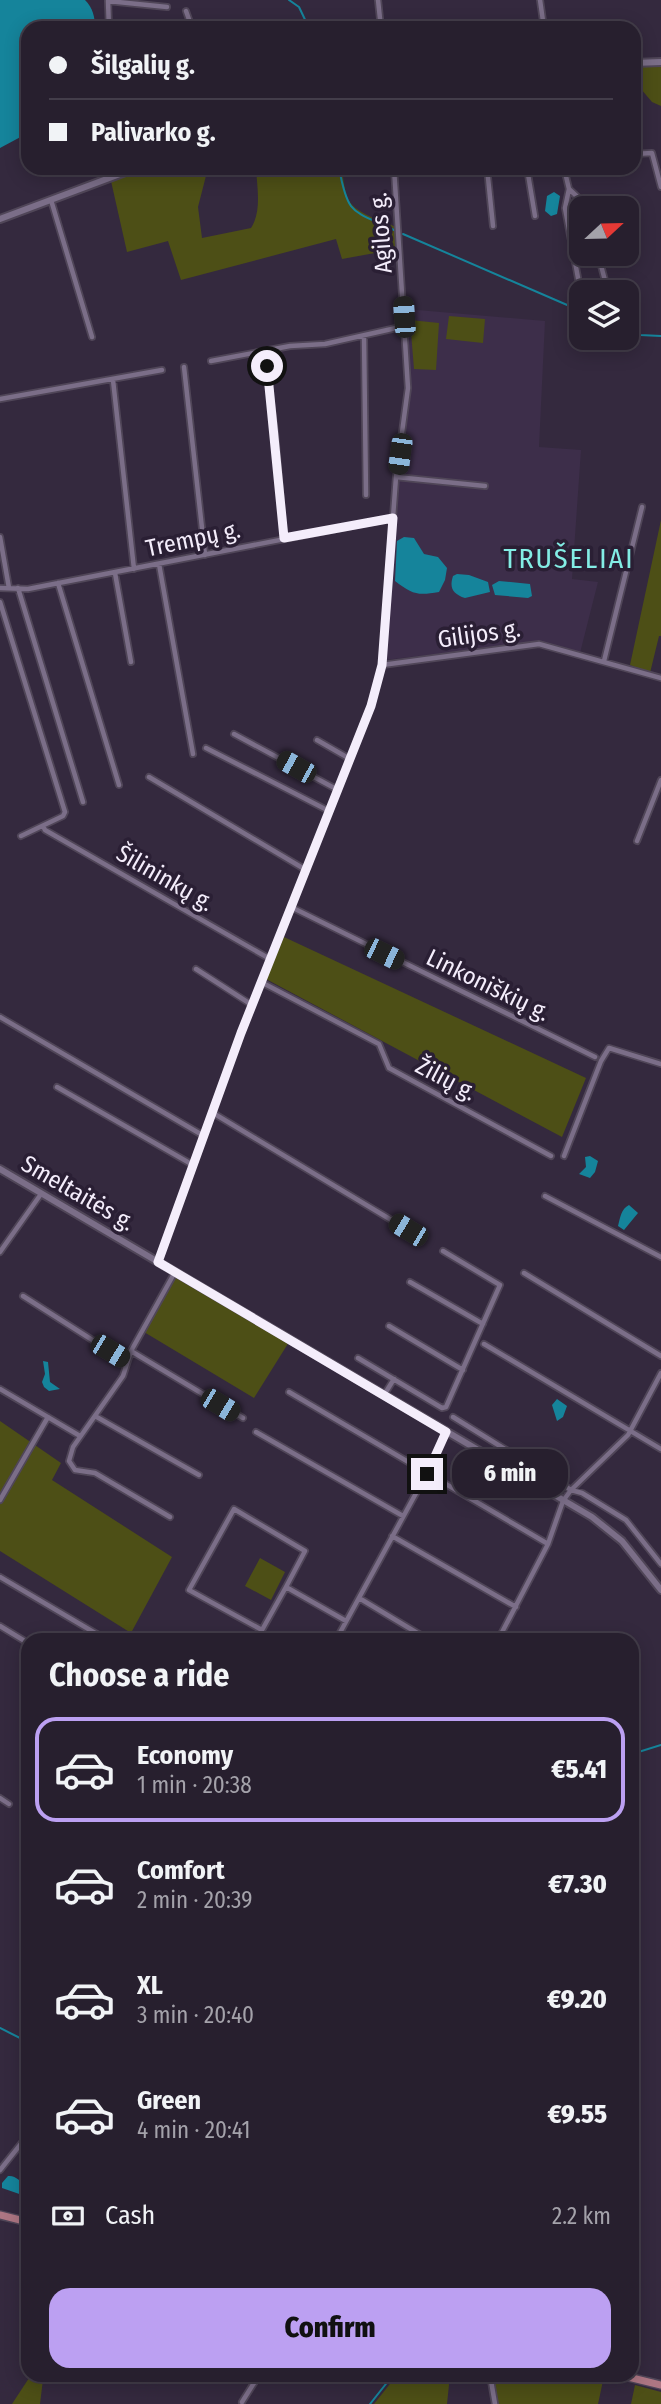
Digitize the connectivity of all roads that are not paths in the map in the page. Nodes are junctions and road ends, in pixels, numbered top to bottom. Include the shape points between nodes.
1 (378, 0) edge
2 (540, 0) edge
3 (167, 7) dead end
4 (186, 11) dead end
5 (109, 21) edge
6 (190, 21) edge
7 (380, 21) edge
8 (543, 21) edge
9 (661, 62) edge
10 (641, 63) edge
11 (641, 154) edge
12 (117, 175) edge
13 (394, 175) edge
14 (488, 175) edge
15 (528, 175) edge
16 (566, 175) edge
17 (661, 187) edge
18 (569, 189) junction
19 (576, 196) edge
20 (51, 200) junction
21 (534, 216) dead end
22 (0, 219) edge
23 (493, 226) dead end
24 (578, 280) edge
25 (405, 326) junction
26 (364, 336) junction
27 (92, 337) dead end
28 (264, 351) junction
29 (211, 361) dead end
30 (184, 367) dead end
31 (162, 370) dead end
32 (113, 380) junction
33 (0, 399) edge
34 (397, 477) junction
35 (485, 486) dead end
36 (366, 495) dead end
37 (642, 507) dead end
38 (393, 518) junction
39 (0, 537) edge
40 (284, 538) junction
41 (205, 555) junction
42 (159, 564) junction
43 (134, 569) junction
44 (115, 573) junction
45 (58, 583) junction
46 (0, 588) edge
47 (9, 588) junction
48 (18, 588) junction
49 (0, 602) edge
50 (604, 661) junction
51 (131, 662) dead end
52 (382, 665) junction
53 (661, 678) edge
54 (234, 734) dead end
55 (317, 740) dead end
56 (206, 748) dead end
57 (193, 754) dead end
58 (350, 759) junction
59 (149, 777) dead end
60 (661, 780) edge
61 (119, 786) dead end
62 (338, 790) junction
63 (83, 802) dead end
64 (329, 811) junction
65 (43, 826) junction
66 (21, 836) dead end
67 (637, 841) dead end
68 (306, 870) junction
69 (291, 907) junction
70 (270, 959) junction
71 (196, 969) dead end
72 (261, 982) junction
73 (253, 1005) junction
74 (0, 1017) edge
75 (595, 1057) dead end
76 (661, 1064) edge
77 (57, 1087) dead end
78 (213, 1113) junction
79 (204, 1136) junction
80 (551, 1156) dead end
81 (564, 1156) dead end
82 (193, 1165) junction
83 (0, 1169) edge
84 (41, 1194) junction
85 (545, 1196) dead end
86 (408, 1230) dead end
87 (443, 1251) dead end
88 (0, 1252) edge
89 (661, 1257) edge
90 (158, 1262) junction
91 (175, 1272) junction
92 (524, 1273) dead end
93 (410, 1282) dead end
94 (23, 1296) dead end
95 (482, 1324) junction
96 (389, 1326) dead end
97 (484, 1344) dead end
98 (131, 1351) junction
99 (661, 1356) edge
100 (358, 1358) dead end
101 (127, 1362) junction
102 (463, 1370) junction
103 (661, 1375) edge
104 (394, 1380) junction
105 (0, 1389) edge
106 (289, 1392) dead end
107 (384, 1395) junction
108 (95, 1416) junction
109 (48, 1417) junction
110 (453, 1417) dead end
111 (243, 1418) dead end
112 (630, 1431) junction
113 (256, 1432) dead end
114 (446, 1432) junction
115 (79, 1436) junction
116 (661, 1449) edge
117 (427, 1474) junction
118 (199, 1475) dead end
119 (571, 1489) junction
120 (0, 1500) edge
121 (563, 1501) junction
122 (403, 1516) junction
123 (170, 1517) dead end
124 (392, 1536) junction
125 (548, 1544) junction
126 (661, 1564) edge
127 (0, 1577) edge
128 (286, 1587) junction
129 (661, 1590) edge
130 (359, 1598) junction
131 (516, 1607) junction
132 (346, 1621) junction
133 (0, 1626) edge
134 (95, 1633) edge
135 (339, 1633) edge
136 (417, 1633) edge
137 (502, 1633) edge
138 (21, 1639) edge
139 (0, 1798) edge
140 (9, 1804) dead end
141 (21, 2144) edge
142 (0, 2170) edge
143 (0, 2215) edge
144 (21, 2220) edge
145 (639, 2380) edge
146 (255, 2382) edge
147 (490, 2382) edge
148 (661, 2385) edge
149 (242, 2402) dead end
150 (495, 2404) edge

1 - 7 street
2 - 8 street
3 - 5 street via 108,1
4 - 6 street
9 - 10 main road
11 - 17 street via 652,153
12 - 20 main road
13 - 25 street, Agilos g.
14 - 23 street
15 - 21 street
16 - 18 street
18 - 19 street
18 - 24 street via 565,208
20 - 22 main road
20 - 27 street
25 - 26 street
25 - 34 street, Agilos g. via 408,388
26 - 28 street
26 - 36 street
28 - 29 street
28 - 40 street
30 - 41 street
31 - 32 street
32 - 33 street
32 - 43 street
34 - 35 street
34 - 38 street, Agilos g.
37 - 50 street
38 - 40 street, Trempų g.
38 - 52 street, Agilos g.
39 - 47 street
40 - 41 street, Trempų g.
41 - 42 street, Trempų g.
42 - 43 street, Trempų g.
42 - 57 street
43 - 44 street, Trempų g.
44 - 45 street, Trempų g.
44 - 51 street
45 - 48 street, Trempų g.
45 - 61 street
46 - 47 street, Trempų g.
47 - 48 street, Trempų g.
48 - 63 street
49 - 65 street via 65,811
50 - 52 street, Gilijos g. via 538,644
50 - 53 street, Gilijos g.
52 - 58 street, Agilos g.
54 - 62 street
55 - 58 street
56 - 64 street
58 - 62 street, Agilos g.
59 - 68 street
60 - 67 street
62 - 64 street, Agilos g.
64 - 68 street, Agilos g.
65 - 66 street
65 - 70 street, Šilininkų g.
68 - 69 street, Agilos g.
69 - 70 street, Agilos g.
69 - 75 street, Linkoniškių g.
70 - 72 street, Agilos g.
71 - 73 street
72 - 73 street, Agilos g.
72 - 80 street, Žilių g. via 379,1044 388,1068
73 - 78 street, Agilos g.
74 - 79 street
76 - 81 street via 609,1048
77 - 82 street
78 - 79 street, Agilos g.
78 - 86 street
79 - 82 street, Agilos g.
82 - 90 street, Agilos g.
83 - 84 main road, Smeltaitės g.
84 - 88 street
84 - 90 main road, Smeltaitės g.
85 - 89 street
87 - 95 street via 500,1285
90 - 91 main road, Smeltaitės g.
91 - 98 street
91 - 107 main road, Smeltaitės g.
92 - 99 street
93 - 95 street
94 - 101 street
95 - 102 street
96 - 102 street
97 - 112 street
98 - 101 street
98 - 111 street
100 - 104 street
101 - 108 street via 123,1376
102 - 104 street via 442,1408
103 - 112 street
104 - 107 street
105 - 109 street
106 - 117 street
107 - 114 main road, Smeltaitės g.
108 - 115 street
108 - 118 street
109 - 115 street
109 - 120 street
110 - 119 street
112 - 116 street
112 - 119 street
113 - 122 street
114 - 117 street
114 - 121 main road, Smeltaitės g.
115 - 123 street via 69,1461 75,1469 95,1473
117 - 122 street
117 - 125 street
119 - 121 street
119 - 126 street via 626,1520
121 - 125 street
121 - 129 main road, Smeltaitės g. via 615,1535
122 - 124 street
124 - 130 street
124 - 131 street
125 - 131 street
127 - 134 street
128 - 128 street via 305,1551 233,1509 189,1590 262,1630
128 - 132 street
130 - 132 street
130 - 136 street
131 - 137 street
132 - 135 street
133 - 138 street
139 - 140 street
141 - 142 street
143 - 144 main road
145 - 148 main road
146 - 149 street
147 - 150 street

